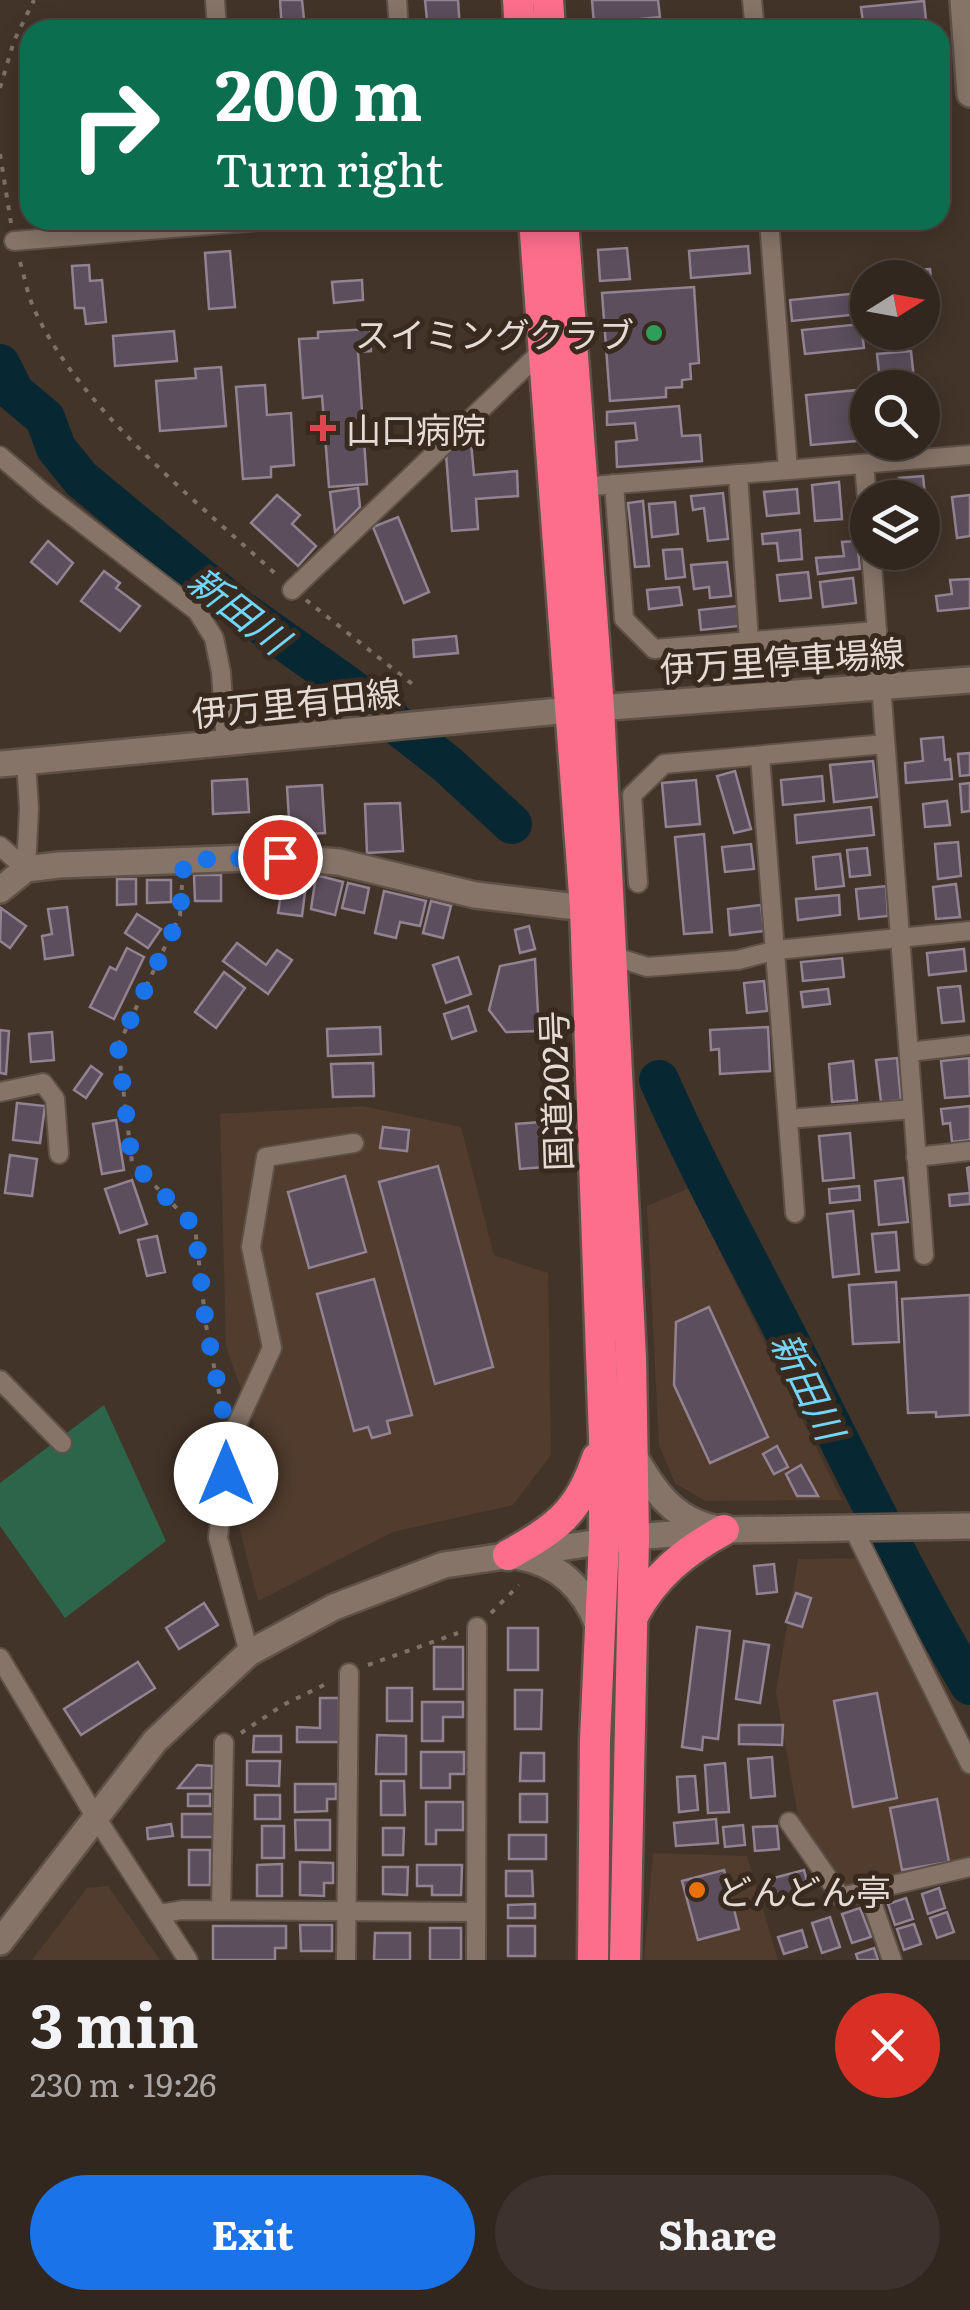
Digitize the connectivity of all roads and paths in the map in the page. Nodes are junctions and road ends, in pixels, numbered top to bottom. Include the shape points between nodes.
1 (962, 0) edge
2 (20, 29) edge
3 (0, 88) edge
4 (970, 94) edge
5 (0, 154) edge
6 (138, 230) edge
7 (535, 230) edge
8 (564, 230) edge
9 (770, 230) edge
10 (14, 241) junction
11 (570, 324) junction
12 (544, 349) junction
13 (0, 456) edge
14 (970, 456) edge
15 (864, 464) junction
16 (788, 470) junction
17 (738, 474) junction
18 (865, 480) edge
19 (614, 484) junction
20 (581, 486) junction
21 (872, 570) edge
22 (292, 590) junction
23 (877, 631) junction
24 (750, 641) junction
25 (970, 680) edge
26 (881, 686) junction
27 (416, 687) dead end
28 (585, 709) junction
29 (226, 744) junction
30 (885, 744) junction
31 (760, 756) junction
32 (13, 762) edge
33 (0, 846) edge
34 (184, 860) junction
35 (26, 869) junction
36 (638, 883) dead end
37 (0, 890) edge
38 (585, 908) junction
39 (970, 930) edge
40 (900, 938) junction
41 (777, 950) junction
42 (613, 956) junction
43 (970, 1045) edge
44 (909, 1052) junction
45 (0, 1092) edge
46 (913, 1109) junction
47 (788, 1120) junction
48 (354, 1144) dead end
49 (970, 1151) edge
50 (59, 1154) dead end
51 (916, 1157) junction
52 (795, 1213) dead end
53 (924, 1255) dead end
54 (0, 1380) edge
55 (604, 1438) junction
56 (229, 1442) junction
57 (62, 1443) dead end
58 (632, 1454) junction
59 (970, 1526) edge
60 (853, 1528) junction
61 (724, 1530) junction
62 (619, 1539) junction
63 (508, 1555) junction
64 (519, 1585) dead end
65 (632, 1618) junction
66 (477, 1627) junction
67 (600, 1630) junction
68 (249, 1652) junction
69 (0, 1658) edge
70 (349, 1673) junction
71 (224, 1744) joint
72 (970, 1764) edge
73 (94, 1816) junction
74 (789, 1822) dead end
75 (970, 1866) edge
76 (868, 1891) junction
77 (221, 1910) junction
78 (346, 1911) junction
79 (476, 1912) junction
80 (159, 1914) junction
81 (0, 1942) edge
82 (188, 1960) edge
83 (346, 1960) edge
84 (476, 1960) edge
85 (593, 1960) edge
86 (624, 1960) edge
87 (892, 1960) edge

1 - 4 street
2 - 3 path
5 - 10 path
6 - 10 street
7 - 12 highway, 国道202号
8 - 11 highway, 国道202号
9 - 16 street
10 - 22 path via 35,313 76,376 133,443
11 - 12 street
11 - 20 highway, 国道202号
12 - 22 street
12 - 28 highway, 国道202号
13 - 29 street via 197,611 214,638 222,672
14 - 15 street
15 - 16 street
15 - 18 street
16 - 17 street
17 - 19 street
17 - 24 street
19 - 20 street
19 - 24 street via 624,620 654,649
20 - 28 highway, 国道202号
21 - 23 street
22 - 27 path
23 - 24 street
23 - 26 street
25 - 26 street, 伊万里停車場線
26 - 28 street, 伊万里停車場線
26 - 30 street
28 - 29 street, 伊万里有田線
28 - 38 highway, 国道202号
28 - 42 highway, 国道202号
29 - 32 street, 伊万里有田線
30 - 31 street
30 - 40 street
31 - 36 street via 664,764 632,795
31 - 41 street
32 - 35 street via 29,808
33 - 35 street
34 - 35 street
34 - 38 street via 338,862 475,894
34 - 56 path via 180,916 118,1046 132,1162 195,1227
35 - 37 street
38 - 42 street
38 - 55 highway, 国道202号
39 - 40 street
40 - 41 street
40 - 44 street
41 - 42 street via 647,967
41 - 47 street
42 - 58 highway, 国道202号
43 - 44 street
44 - 46 street
45 - 50 street via 43,1083 55,1099
46 - 47 street
46 - 51 street
47 - 52 street
48 - 56 street via 266,1157 251,1247 272,1348
49 - 51 street
51 - 53 street
54 - 57 street
55 - 62 highway, 国道202号
55 - 63 highway via 587,1489 572,1508
56 - 68 street via 218,1538
58 - 61 street via 675,1512
58 - 62 highway, 国道202号
59 - 60 street
60 - 61 street
60 - 72 street
61 - 62 street
61 - 65 highway via 674,1563
62 - 63 street
62 - 65 highway, 国道202号
62 - 67 highway, 国道202号
63 - 67 street via 564,1575 589,1600
63 - 68 street via 444,1565 334,1606
64 - 66 path
65 - 86 highway, 国道202号
66 - 70 path
66 - 79 street
67 - 85 highway, 国道202号
68 - 73 street via 154,1742
69 - 73 street
70 - 71 path
70 - 78 street
71 - 77 street
73 - 80 street
73 - 81 street
74 - 76 street via 841,1897
75 - 76 street
76 - 87 street
77 - 78 street
77 - 80 street
78 - 79 street
78 - 83 street
79 - 84 street
80 - 82 street

